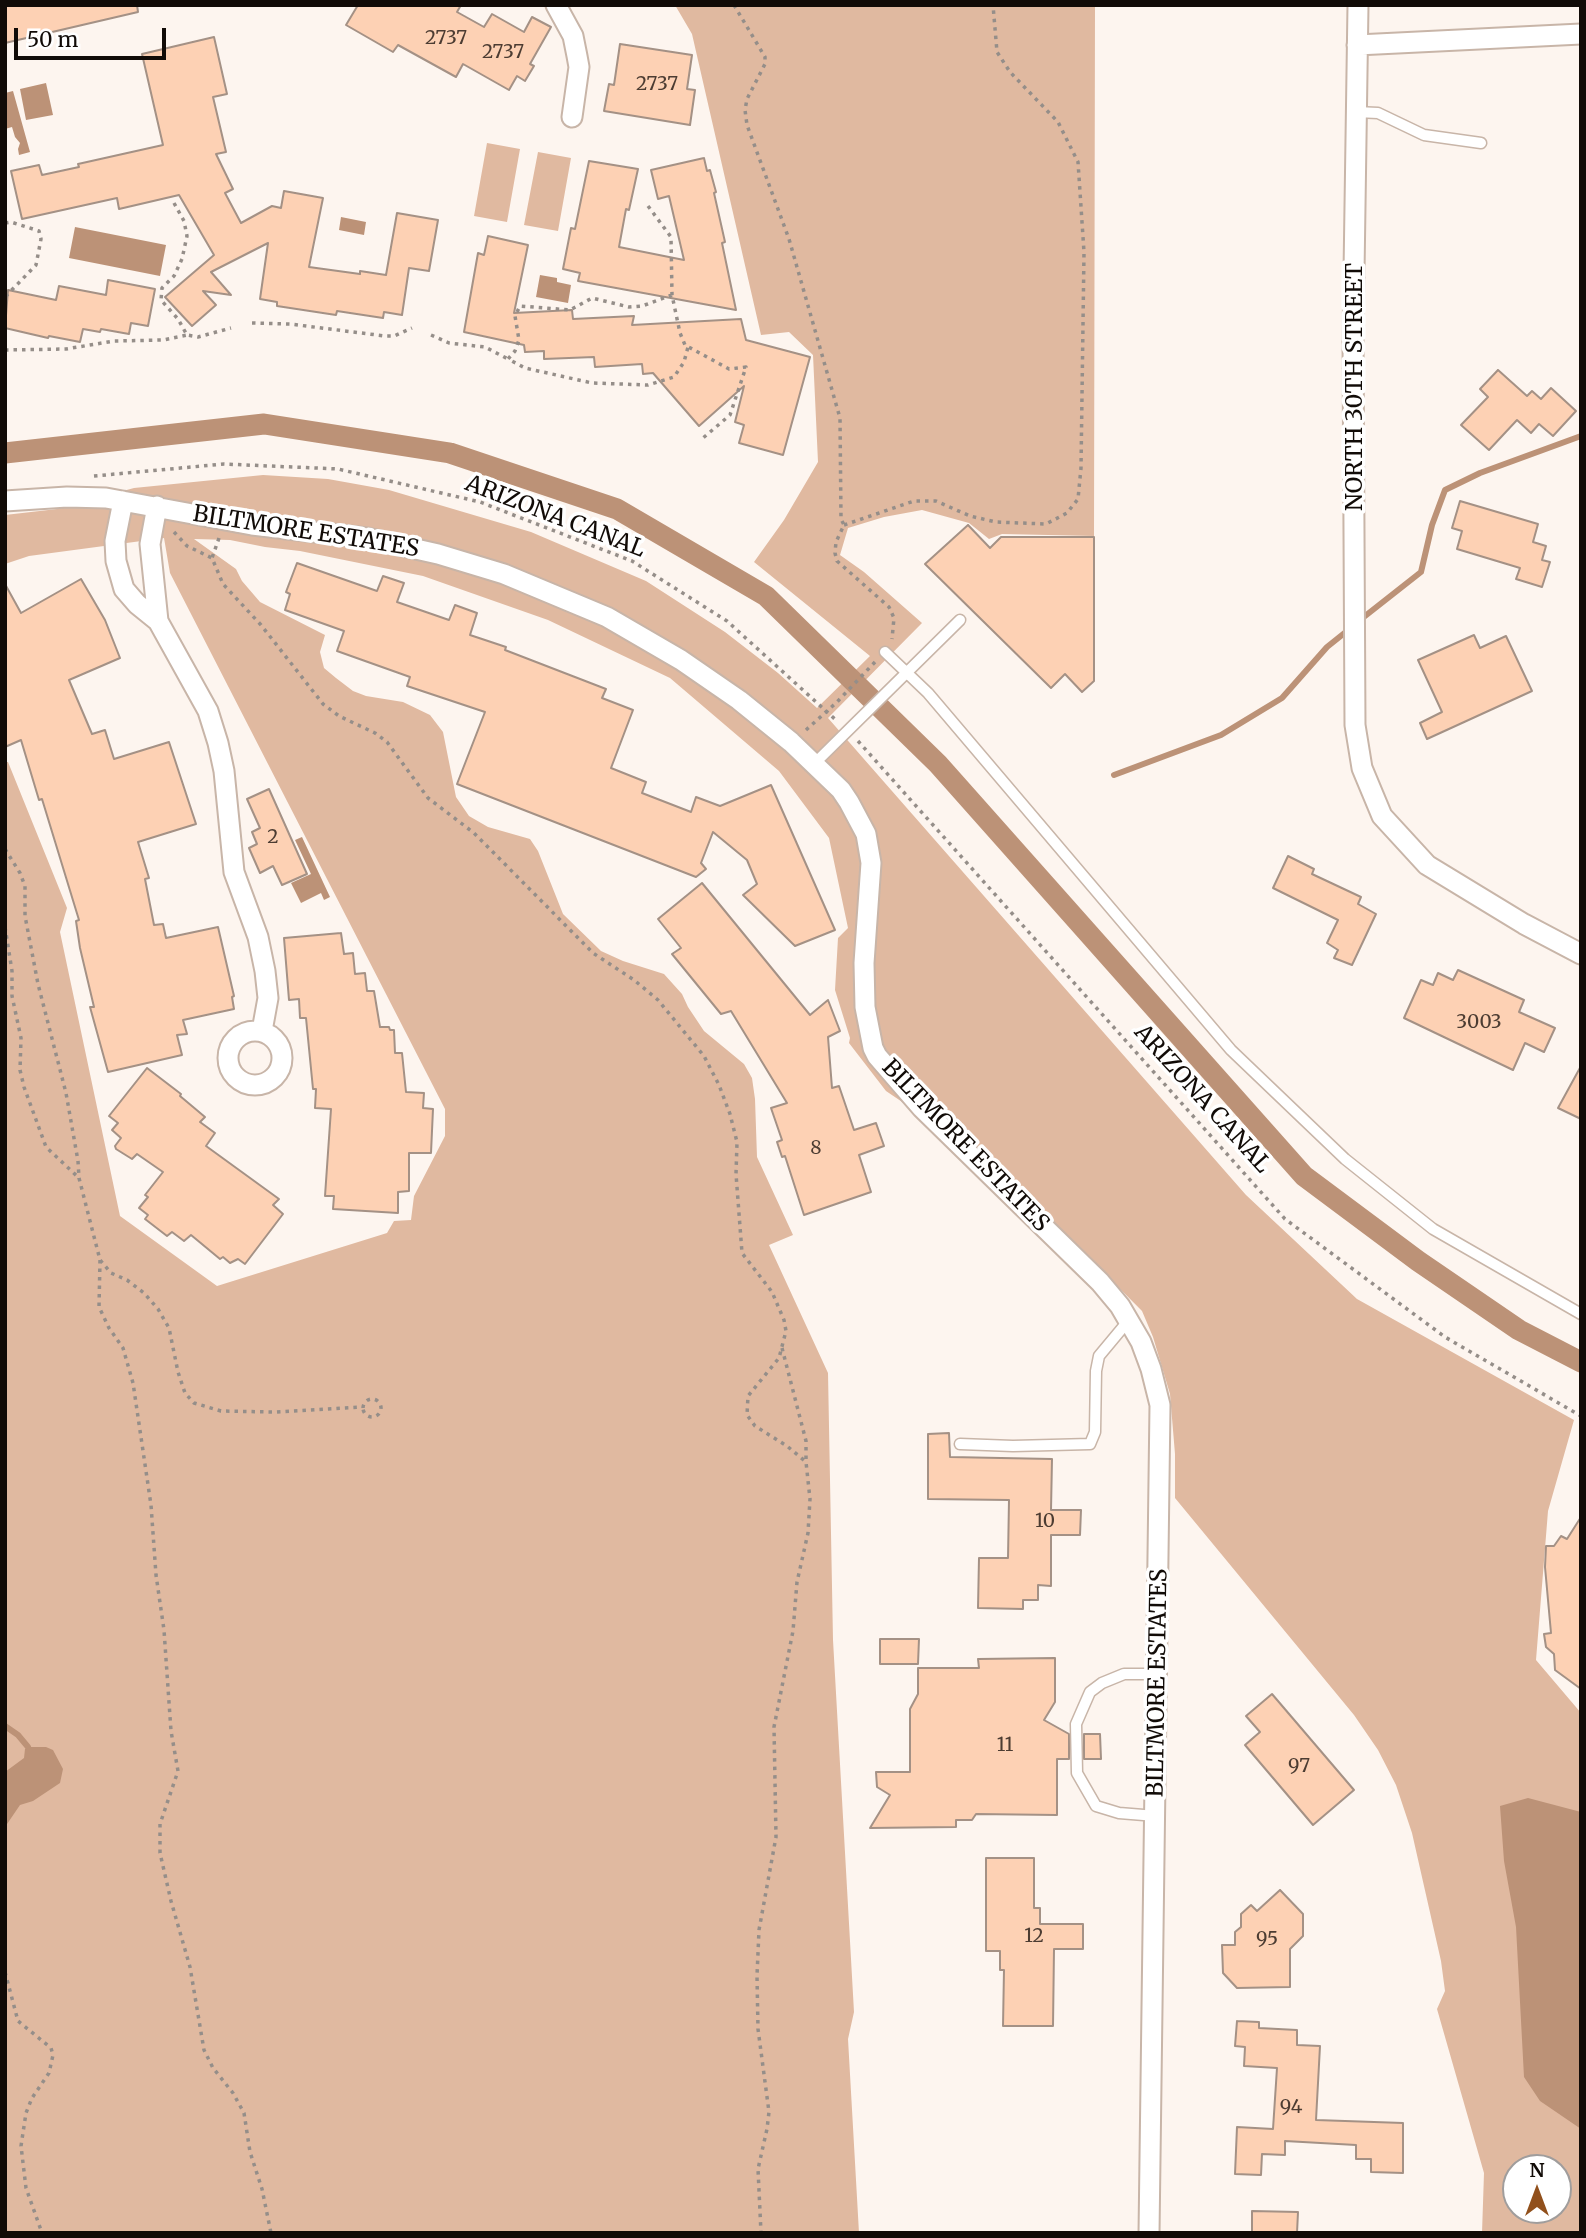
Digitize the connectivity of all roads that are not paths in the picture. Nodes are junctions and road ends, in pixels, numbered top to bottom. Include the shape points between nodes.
1 (556, 5) edge
2 (1358, 5) edge
3 (1581, 34) edge
4 (1357, 45) junction
5 (1356, 112) junction
6 (572, 117) dead end
7 (1481, 143) dead end
8 (5, 501) edge
9 (122, 501) junction
10 (157, 506) junction
11 (960, 620) dead end
12 (158, 621) junction
13 (885, 652) road end
14 (906, 672) junction
15 (814, 764) junction
16 (1581, 954) edge
17 (262, 1031) dead end
18 (1581, 1314) edge
19 (1130, 1320) junction
20 (960, 1444) dead end
21 (1158, 1674) junction
22 (1156, 1816) junction
23 (1149, 2233) edge

1 - 6 street via 573,36 579,66
2 - 4 street, NORTH 30TH STREET
3 - 4 street
4 - 5 street, NORTH 30TH STREET
5 - 7 lane via 1378,113 1424,135
5 - 16 street, NORTH 30TH STREET via 1354,724 1362,768 1382,816 1427,865
8 - 9 street, BILTMORE ESTATES via 67,496
9 - 10 street, BILTMORE ESTATES
9 - 12 street via 116,561 124,589
10 - 12 street via 150,544
10 - 15 street, BILTMORE ESTATES via 252,525 367,538 477,565 539,588 607,617 681,660 765,720
11 - 14 lane
12 - 17 street via 208,711 218,743 234,872 265,971 268,998
13 - 14 lane
14 - 15 lane
14 - 18 lane via 1231,1050 1335,1150 1433,1229
15 - 19 street, BILTMORE ESTATES via 849,802 864,827 869,847 865,1007 877,1056 922,1108 1100,1282
19 - 20 lane via 1099,1356 1095,1432 1090,1444
19 - 21 street, BILTMORE ESTATES via 1160,1405
21 - 22 street, BILTMORE ESTATES
21 - 22 lane via 1124,1674 1102,1683 1090,1692 1076,1724 1077,1773 1096,1806
22 - 23 street, BILTMORE ESTATES

